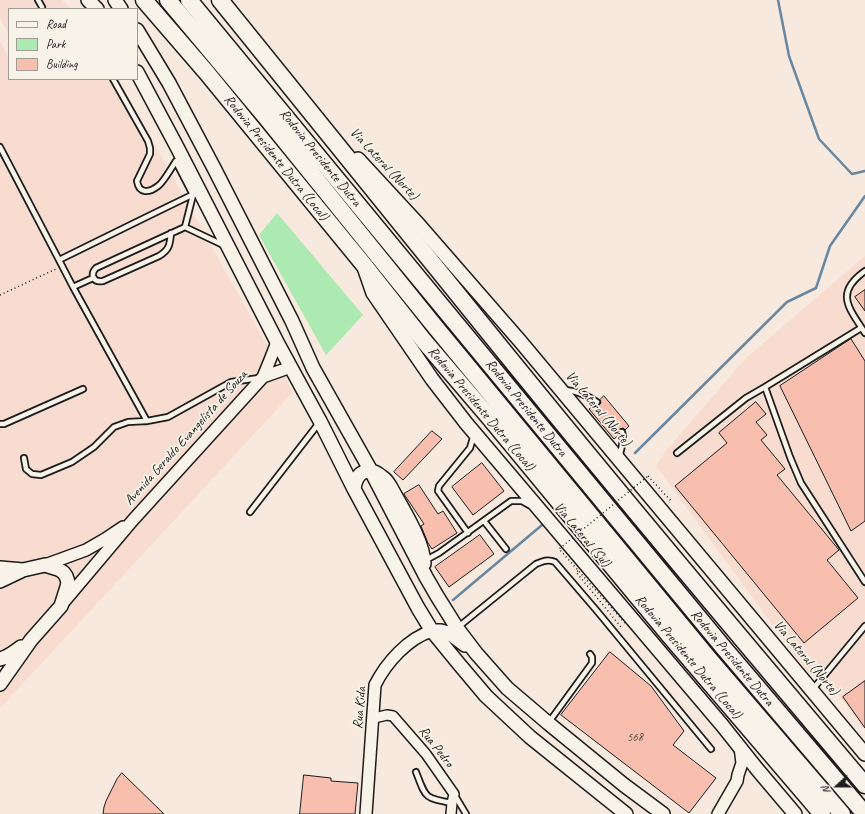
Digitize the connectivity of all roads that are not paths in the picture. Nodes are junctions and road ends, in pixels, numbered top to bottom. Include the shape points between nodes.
1 (38, 0) edge
2 (88, 0) edge
3 (114, 0) edge
4 (144, 0) edge
5 (168, 0) edge
6 (190, 0) edge
7 (220, 0) edge
8 (42, 7) dead end
9 (96, 8) edge
10 (120, 8) edge
11 (138, 32) edge
12 (138, 74) edge
13 (114, 80) edge
14 (297, 93) junction
15 (0, 147) edge
16 (178, 158) junction
17 (196, 193) junction
18 (185, 227) junction
19 (171, 233) junction
20 (228, 247) junction
21 (60, 260) junction
22 (364, 265) junction
23 (865, 271) edge
24 (93, 278) junction
25 (74, 287) junction
26 (292, 321) junction
27 (861, 328) junction
28 (271, 330) junction
29 (865, 333) edge
30 (277, 342) junction
31 (291, 367) junction
32 (263, 377) junction
33 (765, 387) junction
34 (83, 389) dead end
35 (560, 390) junction
36 (597, 402) dead end
37 (147, 421) junction
38 (320, 421) junction
39 (466, 423) junction
40 (0, 424) edge
41 (622, 432) dead end
42 (677, 453) dead end
43 (24, 458) dead end
44 (620, 461) junction
45 (371, 471) junction
46 (354, 489) junction
47 (250, 512) dead end
48 (543, 513) junction
49 (133, 520) junction
50 (484, 521) junction
51 (468, 533) junction
52 (506, 549) dead end
53 (45, 565) junction
54 (424, 567) junction
55 (0, 568) edge
56 (23, 570) junction
57 (0, 581) edge
58 (865, 582) edge
59 (61, 606) junction
60 (865, 626) edge
61 (458, 628) junction
62 (432, 631) junction
63 (31, 640) junction
64 (476, 653) junction
65 (590, 654) dead end
66 (0, 659) edge
67 (0, 684) edge
68 (812, 690) junction
69 (374, 718) junction
70 (548, 723) junction
71 (740, 747) junction
72 (711, 749) dead end
73 (865, 754) edge
74 (757, 769) junction
75 (416, 772) dead end
76 (737, 781) junction
77 (865, 785) edge
78 (453, 799) junction
79 (366, 814) edge
80 (451, 814) edge
81 (466, 814) edge
82 (626, 814) edge
83 (663, 814) edge
84 (718, 814) edge
85 (795, 814) edge
86 (822, 814) edge
87 (842, 814) edge
88 (865, 814) edge

1 - 8 lane
2 - 9 main road
3 - 10 main road
4 - 22 highway, Rodovia Presidente Dutra (Local)
5 - 87 highway, Rodovia Presidente Dutra via 710,660
6 - 88 highway, Rodovia Presidente Dutra via 723,647
7 - 14 highway, Rodovia Presidente Dutra
11 - 26 main road via 215,170
12 - 16 main road
13 - 16 lane via 150,148 150,154 137,181 139,187 147,192 158,186
14 - 35 main road, Via Lateral (Norte) via 419,225
14 - 77 highway, Rodovia Presidente Dutra via 470,309 736,633
15 - 21 lane
16 - 17 main road
17 - 18 lane
17 - 20 main road
17 - 21 lane
18 - 19 lane
18 - 20 lane
19 - 24 lane via 96,268 93,270
19 - 24 lane via 169,246 159,256 103,281 99,282
20 - 28 main road
21 - 25 lane
22 - 39 main road, Via Lateral (Sul) via 373,292 432,379
22 - 86 highway, Rodovia Presidente Dutra (Local) via 424,341 664,629
23 - 27 lane via 850,285 847,292 850,310
24 - 25 lane
25 - 37 lane
26 - 28 main road via 292,330 288,334 281,336
26 - 45 main road via 313,368
27 - 29 lane
27 - 33 lane
28 - 30 main road
30 - 31 main road
30 - 32 street, Avenida Geraldo Evangelista de Souza
31 - 32 street, Avenida Geraldo Evangelista de Souza
31 - 38 main road
32 - 37 lane via 231,382 168,417
32 - 49 street, Avenida Geraldo Evangelista de Souza
33 - 42 lane via 746,398
33 - 58 lane via 801,483
34 - 40 lane
35 - 36 lane via 584,394
35 - 44 main road, Via Lateral (Norte)
37 - 43 lane via 128,422 114,427 72,462 41,475 32,474 26,469
38 - 46 main road
38 - 47 lane
39 - 48 main road, Via Lateral (Sul)
39 - 51 lane via 473,438 470,448 439,486 438,491
41 - 44 lane via 624,440
44 - 68 main road, Via Lateral (Norte)
45 - 46 main road via 357,477
45 - 54 main road via 378,473 390,486 417,536 424,556
46 - 62 main road
48 - 50 lane via 522,501 511,501
48 - 71 main road, Via Lateral (Sul)
49 - 53 street, Avenida Geraldo Evangelista de Souza via 86,550
49 - 59 street, Avenida Geraldo Evangelista de Souza
50 - 51 lane
50 - 52 lane
51 - 54 lane
53 - 56 main road, Avenida Geraldo Evangelista de Souza
53 - 59 main road, Avenida Geraldo Evangelista de Souza via 58,569 66,576 68,582
54 - 61 main road via 437,596
55 - 56 main road, Avenida Geraldo Evangelista de Souza
56 - 57 main road
59 - 63 main road, Avenida Geraldo Evangelista de Souza
60 - 68 lane
61 - 64 main road
61 - 72 lane via 536,564 546,560 555,562
62 - 64 main road via 449,633
62 - 69 street, Rua Kida via 424,633 404,647 379,677 375,685
62 - 82 main road via 486,696 530,737
63 - 66 main road
63 - 67 main road, Avenida Geraldo Evangelista de Souza
64 - 70 main road via 507,688
65 - 70 lane via 592,663
68 - 73 main road, Via Lateral (Norte)
69 - 78 street, Rua Pedro via 393,716 426,754
69 - 79 street, Rua Kida
70 - 83 main road
71 - 74 main road, Via Lateral (Sul)
71 - 76 street via 742,763
74 - 76 street
74 - 85 main road, Via Lateral (Sul)
75 - 78 lane via 424,793 429,798
76 - 84 street
78 - 80 street
78 - 81 lane, Rua Pedro

